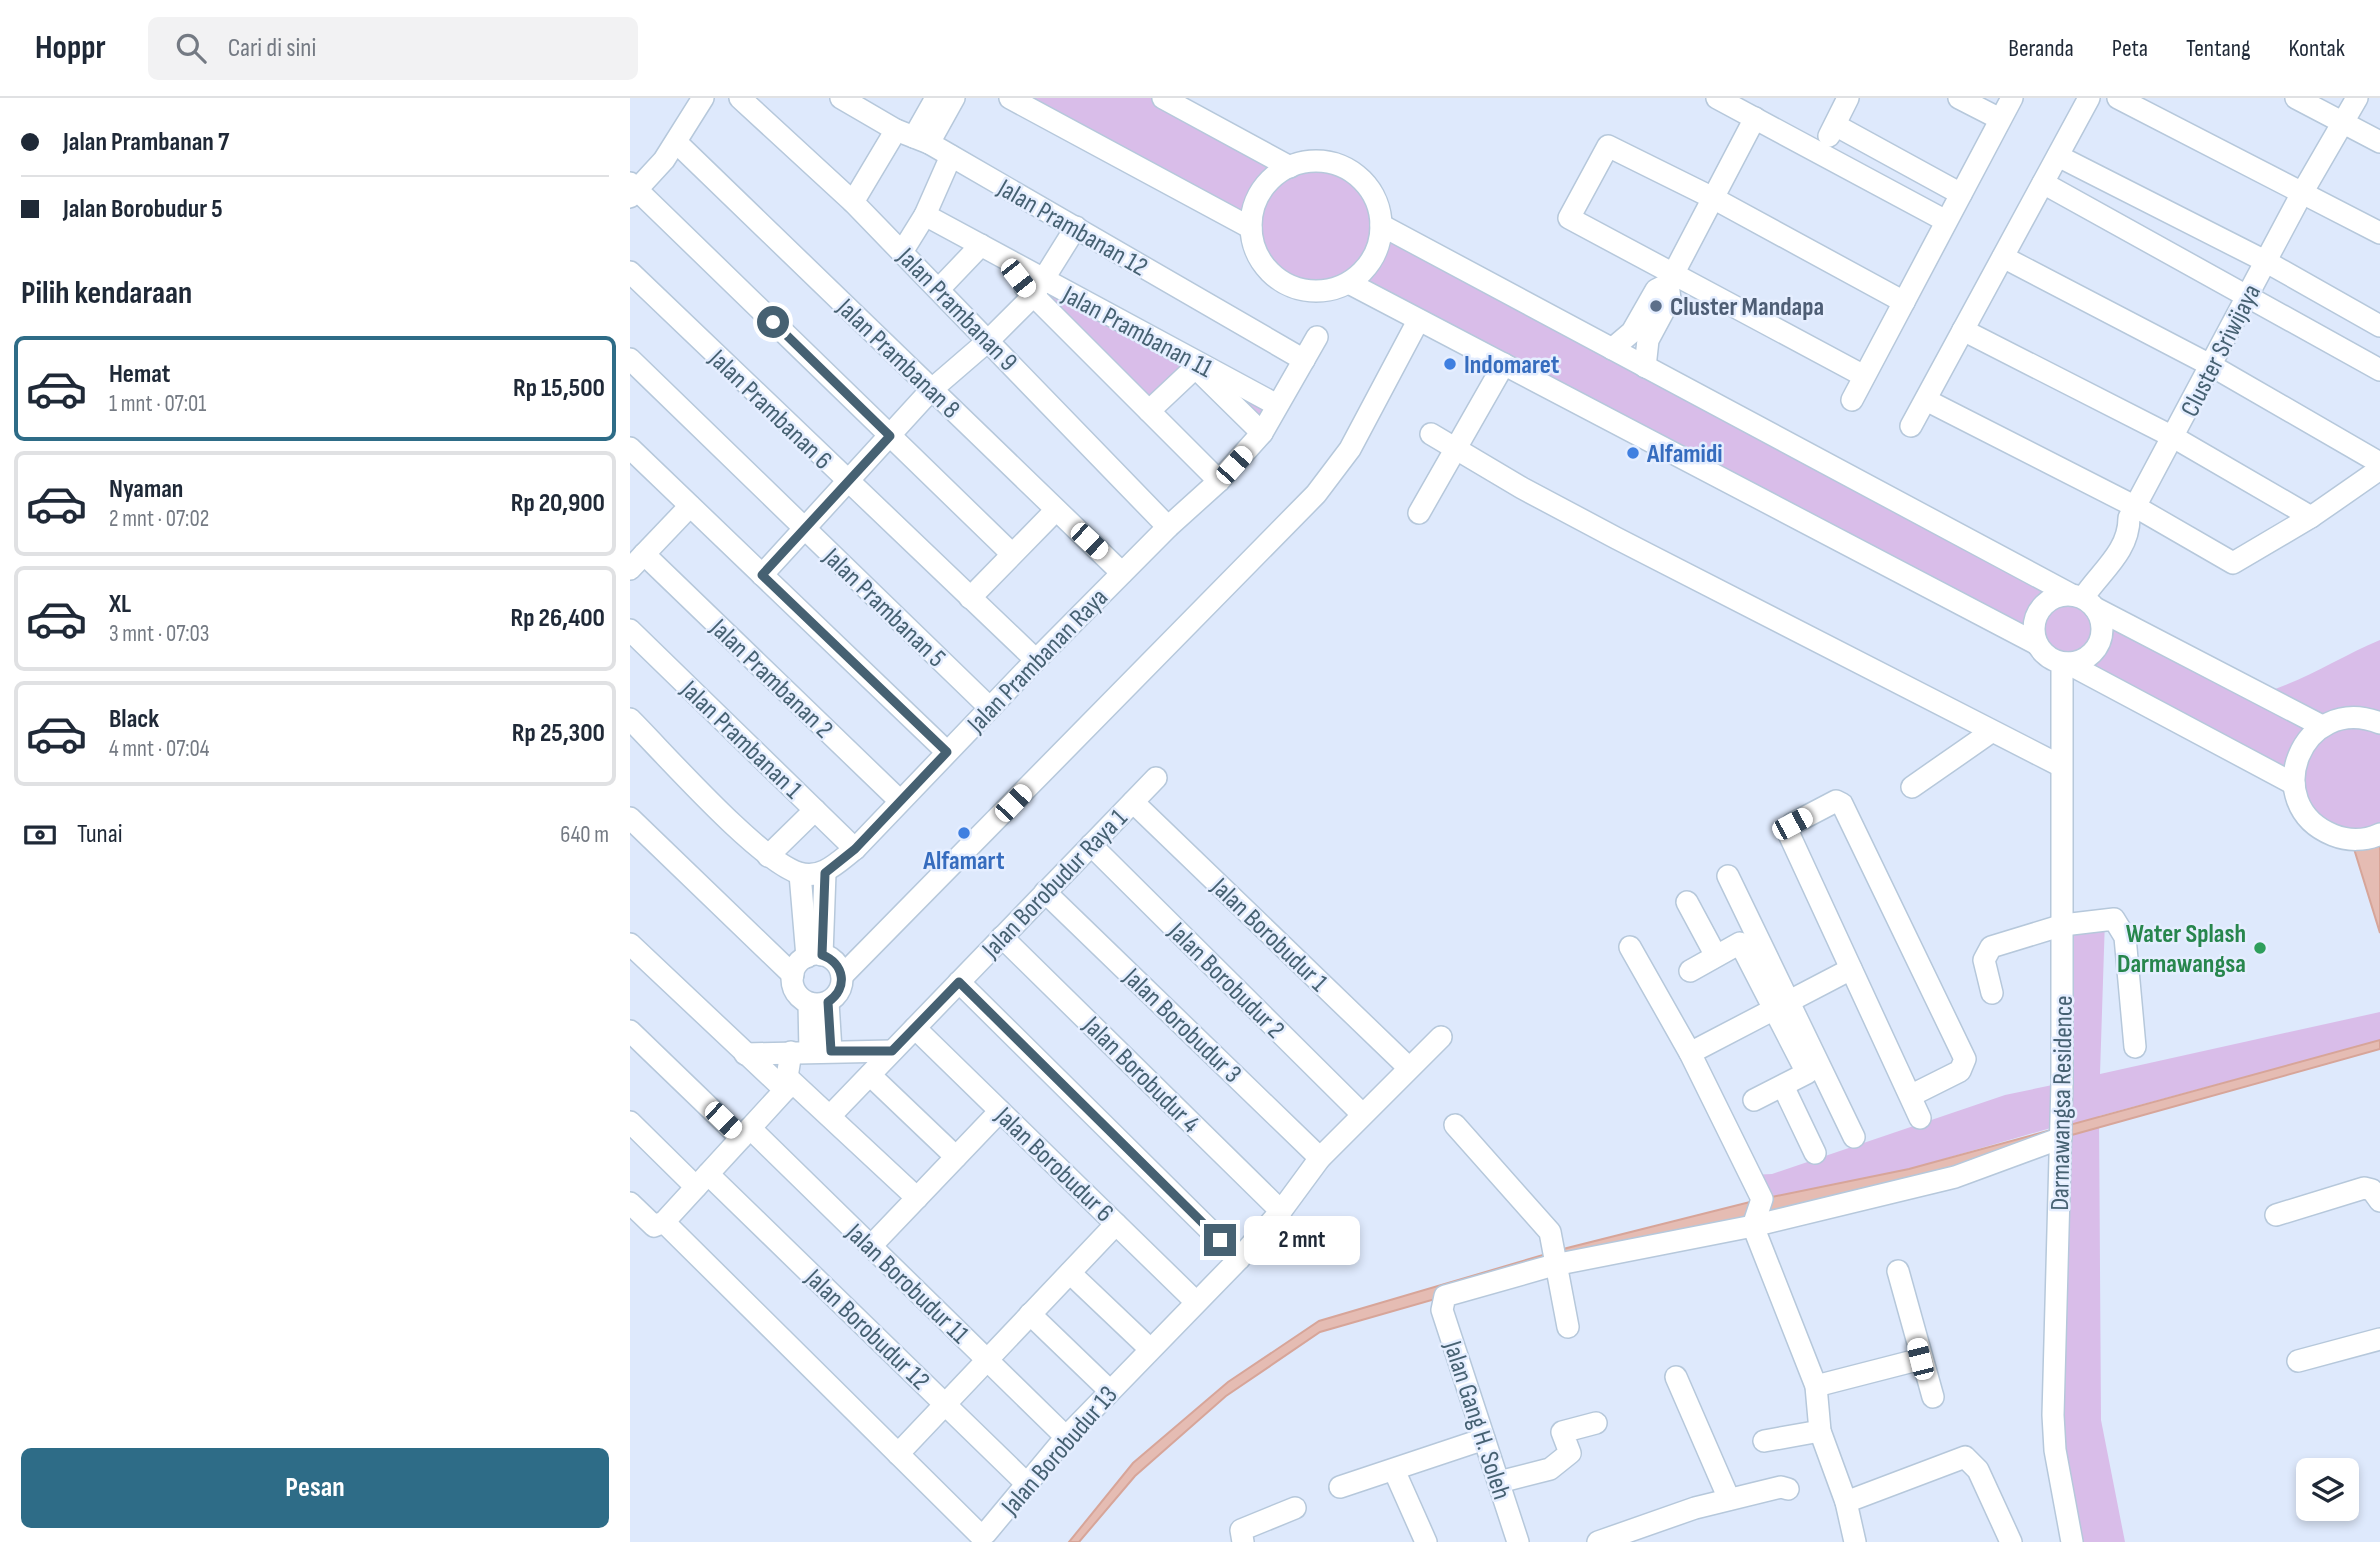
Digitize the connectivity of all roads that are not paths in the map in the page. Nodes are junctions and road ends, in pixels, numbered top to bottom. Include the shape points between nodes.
1 (703, 98) edge
2 (740, 98) edge
3 (841, 98) edge
4 (936, 98) edge
5 (954, 98) edge
6 (1010, 98) edge
7 (1163, 98) edge
8 (1717, 98) edge
9 (1849, 98) edge
10 (1959, 98) edge
11 (2012, 98) edge
12 (2089, 98) edge
13 (2118, 98) edge
14 (2296, 98) edge
15 (2357, 98) edge
16 (1755, 118) junction
17 (2000, 119) junction
18 (2344, 122) junction
19 (1835, 125) junction
20 (913, 137) junction
21 (676, 142) junction
22 (2380, 142) edge
23 (1820, 153) junction
24 (951, 156) junction
25 (2057, 156) junction
26 (1290, 167) junction
27 (2043, 183) junction
28 (632, 190) edge
29 (2302, 192) junction
30 (1961, 194) junction
31 (1713, 198) junction
32 (853, 202) junction
33 (925, 215) junction
34 (1947, 221) junction
35 (1381, 225) junction
36 (1076, 227) junction
37 (1251, 228) junction
38 (2380, 233) edge
39 (981, 245) junction
40 (902, 252) junction
41 (2003, 257) junction
42 (2265, 261) junction
43 (630, 272) edge
44 (1671, 278) junction
45 (1349, 283) junction
46 (1038, 288) junction
47 (939, 289) junction
48 (2249, 297) junction
49 (1904, 302) junction
50 (1418, 321) junction
51 (2380, 326) edge
52 (1964, 330) junction
53 (1640, 336) junction
54 (1317, 337) dead end
55 (989, 340) junction
56 (1612, 349) junction
57 (630, 359) edge
58 (1304, 360) junction
59 (1504, 364) junction
60 (1197, 366) junction
61 (2212, 366) junction
62 (1645, 367) junction
63 (2380, 370) edge
64 (1864, 376) junction
65 (931, 390) junction
66 (1852, 400) dead end
67 (1926, 400) junction
68 (1277, 405) junction
69 (1149, 411) junction
70 (1911, 426) dead end
71 (1262, 433) junction
72 (1432, 434) dead end
73 (890, 436) junction
74 (2175, 438) junction
75 (630, 449) edge
76 (1456, 449) junction
77 (2380, 463) edge
78 (2380, 469) edge
79 (1220, 481) junction
80 (847, 482) junction
81 (690, 506) junction
82 (1056, 509) junction
83 (2133, 512) junction
84 (1419, 513) dead end
85 (2311, 517) junction
86 (1168, 527) junction
87 (805, 529) junction
88 (1012, 554) junction
89 (637, 561) edge
90 (1122, 573) junction
91 (762, 575) junction
92 (970, 597) junction
93 (2083, 600) junction
94 (630, 630) edge
95 (2037, 644) junction
96 (1036, 660) junction
97 (2065, 663) junction
98 (990, 708) junction
99 (630, 719) edge
100 (2380, 723) edge
101 (2322, 726) junction
102 (1991, 732) junction
103 (947, 752) junction
104 (2061, 766) junction
105 (1156, 778) dead end
106 (2294, 784) junction
107 (1912, 787) dead end
108 (900, 802) junction
109 (1133, 802) junction
110 (815, 810) junction
111 (630, 818) edge
112 (2380, 834) edge
113 (1091, 845) junction
114 (855, 849) junction
115 (768, 856) junction
116 (825, 873) junction
117 (800, 874) junction
118 (1728, 876) dead end
119 (1045, 892) junction
120 (1687, 902) dead end
121 (814, 911) junction
122 (2063, 925) junction
123 (1002, 937) junction
124 (630, 944) edge
125 (1630, 947) dead end
126 (814, 956) junction
127 (1716, 956) junction
128 (1851, 969) junction
129 (1690, 971) dead end
130 (793, 975) junction
131 (842, 976) junction
132 (959, 982) junction
133 (1992, 993) dead end
134 (819, 1002) junction
135 (1781, 1005) junction
136 (915, 1028) junction
137 (630, 1031) edge
138 (1441, 1037) dead end
139 (2135, 1047) dead end
140 (892, 1051) junction
141 (811, 1052) junction
142 (1690, 1053) junction
143 (745, 1054) junction
144 (1408, 1067) junction
145 (870, 1074) junction
146 (786, 1084) junction
147 (1783, 1086) junction
148 (1910, 1096) junction
149 (1754, 1100) dead end
150 (1000, 1111) junction
151 (1362, 1114) junction
152 (830, 1116) junction
153 (1920, 1118) dead end
154 (630, 1122) edge
155 (1455, 1125) dead end
156 (746, 1133) junction
157 (1854, 1137) dead end
158 (2061, 1138) junction
159 (1815, 1153) dead end
160 (956, 1157) junction
161 (1320, 1157) junction
162 (702, 1181) junction
163 (917, 1198) junction
164 (2380, 1201) edge
165 (630, 1203) edge
166 (1281, 1211) junction
167 (2276, 1215) dead end
168 (659, 1224) junction
169 (1116, 1224) junction
170 (1753, 1226) junction
171 (871, 1246) junction
172 (1239, 1259) junction
173 (1554, 1265) junction
174 (1898, 1271) dead end
175 (1070, 1272) junction
176 (1195, 1301) junction
177 (1030, 1314) junction
178 (1568, 1328) dead end
179 (2380, 1339) edge
180 (1149, 1348) junction
181 (1920, 1359) junction
182 (987, 1360) junction
183 (2298, 1361) dead end
184 (1676, 1377) dead end
185 (1816, 1386) junction
186 (1110, 1391) junction
187 (1933, 1396) dead end
188 (945, 1404) junction
189 (1596, 1423) dead end
190 (1819, 1431) junction
191 (1066, 1437) junction
192 (1484, 1439) junction
193 (1764, 1441) dead end
194 (898, 1454) junction
195 (1394, 1470) junction
196 (1499, 1482) junction
197 (1027, 1484) junction
198 (1340, 1486) dead end
199 (1788, 1489) dead end
200 (1729, 1499) junction
201 (1846, 1502) junction
202 (1295, 1508) dead end
203 (1243, 1542) edge
204 (1426, 1542) edge
205 (1518, 1542) edge
206 (1598, 1542) edge
207 (1855, 1542) edge
208 (2011, 1542) edge
209 (2072, 1542) edge

1 - 21 street
2 - 32 street, Jalan Prambanan 9
3 - 20 street, Jalan Prambanan 12
4 - 20 street
5 - 20 street
6 - 37 street
7 - 26 street
8 - 16 street
9 - 19 street
10 - 17 street
11 - 17 street
12 - 25 street
13 - 29 street
14 - 18 street
15 - 18 street, Cluster Sriwijaya
16 - 23 street
16 - 31 street
17 - 30 street
18 - 22 street
18 - 29 street, Cluster Sriwijaya
19 - 23 street
19 - 30 street
20 - 24 street, Jalan Prambanan 12
20 - 32 street
21 - 28 street
21 - 65 street, Jalan Prambanan 8
23 - 34 street
24 - 33 street
24 - 36 street, Jalan Prambanan 12
25 - 27 street
25 - 42 street
26 - 35 street via 1327,162 1351,172 1376,201
26 - 37 street via 1261,191
27 - 41 street
27 - 48 street
28 - 73 street
29 - 38 street
29 - 42 street, Cluster Sriwijaya
30 - 34 street
31 - 44 street
31 - 44 street via 1608,146 1567,221
31 - 49 street
32 - 40 street, Jalan Prambanan 9
33 - 39 street, Jalan Prambanan 11
33 - 40 street
34 - 49 street
35 - 45 street via 1374,256
35 - 56 street
36 - 46 street
36 - 58 street, Jalan Prambanan 12
37 - 45 street via 1262,262 1290,286 1313,292
39 - 46 street, Jalan Prambanan 11
39 - 47 street
40 - 47 street, Jalan Prambanan 9
41 - 52 street
41 - 61 street
42 - 48 street, Cluster Sriwijaya
42 - 51 street
43 - 80 street, Jalan Prambanan 6
44 - 53 street via 1656,290
44 - 64 street
45 - 50 street
46 - 55 street
46 - 60 street, Jalan Prambanan 11
46 - 69 street
47 - 55 street, Jalan Prambanan 9
48 - 61 street, Cluster Sriwijaya
48 - 63 street
49 - 64 street
50 - 59 street
50 - 131 street via 1350,449 1316,495
52 - 67 street
52 - 74 street
53 - 56 street
53 - 62 street
54 - 58 street, Jalan Prambanan Raya
55 - 65 street
55 - 86 street, Jalan Prambanan 9
56 - 62 street
57 - 87 street, Jalan Prambanan 5
58 - 68 street, Jalan Prambanan Raya
59 - 76 street
59 - 95 street
60 - 68 street, Jalan Prambanan 11
60 - 69 street
60 - 71 street
61 - 74 street, Cluster Sriwijaya
61 - 77 street
62 - 93 street
64 - 66 street
65 - 73 street
65 - 82 street, Jalan Prambanan 8
67 - 70 street
67 - 83 street
68 - 71 street, Jalan Prambanan Raya
69 - 79 street
71 - 79 street, Jalan Prambanan Raya
72 - 76 street
73 - 80 street
73 - 88 street
74 - 83 street, Cluster Sriwijaya
74 - 85 street
75 - 81 street
76 - 84 street
76 - 102 street via 1616,538
78 - 85 street
79 - 86 street, Jalan Prambanan Raya
80 - 87 street
80 - 92 street, Jalan Prambanan 6
81 - 89 street
81 - 91 street
82 - 88 street
82 - 90 street, Jalan Prambanan 8
83 - 85 street via 2233,563
83 - 93 street, Cluster Sriwijaya via 2122,545
86 - 90 street, Jalan Prambanan Raya
87 - 91 street
87 - 98 street, Jalan Prambanan 5
88 - 92 street
89 - 108 street, Jalan Prambanan 2
90 - 96 street, Jalan Prambanan Raya
91 - 103 street
92 - 96 street, Jalan Prambanan 6
93 - 95 street via 2056,596 2040,607 2033,625
93 - 97 street via 2102,624 2096,648 2083,659
93 - 101 street
94 - 110 street, Jalan Prambanan 1
95 - 97 street via 2050,658
96 - 98 street, Jalan Prambanan Raya
97 - 104 street, Darmawangsa Residence
97 - 106 street
98 - 103 street, Jalan Prambanan Raya
99 - 115 street
100 - 101 street via 2347,717
101 - 106 street via 2299,752
102 - 104 street
102 - 107 street
103 - 108 street, Jalan Prambanan Raya
104 - 122 street, Darmawangsa Residence
105 - 109 street, Jalan Borobudur Raya 1
106 - 112 street via 2302,808 2327,833 2351,839
108 - 114 street, Jalan Prambanan Raya
109 - 113 street, Jalan Borobudur Raya 1
109 - 144 street, Jalan Borobudur 1
110 - 114 street, Jalan Prambanan 1
110 - 115 street
111 - 130 street
113 - 119 street, Jalan Borobudur Raya 1
113 - 151 street, Jalan Borobudur 2
114 - 116 street, Jalan Prambanan Raya
115 - 117 street
116 - 117 street
116 - 121 street
117 - 121 street
118 - 135 street
119 - 123 street, Jalan Borobudur Raya 1
119 - 161 street, Jalan Borobudur 3
120 - 127 street
121 - 126 street
122 - 133 street via 1987,951 1984,960
122 - 139 street via 2110,919 2124,931
122 - 158 street, Darmawangsa Residence
123 - 132 street, Jalan Borobudur Raya 1
123 - 166 street, Jalan Borobudur 4
124 - 143 street
125 - 142 street
126 - 130 street
126 - 131 street via 835,962
127 - 129 street
127 - 135 street via 1741,943
128 - 135 street
128 - 148 street
128 - 148 street via 1788,832 1792,824 1836,801 1842,804 1965,1059 1960,1072
130 - 134 street via 794,989
131 - 134 street via 840,991
132 - 136 street, Jalan Borobudur Raya 1
132 - 172 street
134 - 141 street
135 - 142 street
135 - 147 street via 1807,1073
135 - 157 street
136 - 140 street, Jalan Borobudur Raya 1
136 - 150 street, Jalan Borobudur 6
137 - 156 street, Jalan Borobudur 11
138 - 144 street, Jalan Borobudur 13
140 - 141 street
140 - 145 street, Jalan Borobudur Raya 1
141 - 143 street
141 - 146 street
142 - 170 street via 1762,1199
143 - 146 street
144 - 151 street, Jalan Borobudur 13
145 - 152 street, Jalan Borobudur Raya 1
145 - 160 street
146 - 152 street
146 - 156 street
147 - 149 street
147 - 159 street
148 - 153 street
150 - 160 street
150 - 169 street, Jalan Borobudur 6
151 - 161 street, Jalan Borobudur 13
152 - 163 street
154 - 162 street, Jalan Borobudur 12
155 - 173 street via 1550,1232
156 - 162 street
156 - 171 street, Jalan Borobudur 11
158 - 170 street via 1955,1177
158 - 209 street, Darmawangsa Residence via 2053,1415
160 - 163 street
161 - 166 street, Jalan Borobudur 13
162 - 168 street
162 - 188 street, Jalan Borobudur 12
163 - 171 street
164 - 167 street via 2364,1188
165 - 168 street, Jalan Borobudur 13
166 - 172 street, Jalan Borobudur 13
168 - 194 street, Jalan Borobudur 13
169 - 175 street
169 - 176 street, Jalan Borobudur 6
170 - 173 street
170 - 185 street
171 - 182 street, Jalan Borobudur 11
172 - 176 street, Jalan Borobudur 13
173 - 178 street
173 - 192 street, Jalan Gang H. Soleh via 1443,1298 1442,1310
174 - 181 street
175 - 177 street
175 - 180 street
176 - 180 street, Jalan Borobudur 13
177 - 182 street
177 - 186 street
179 - 183 street
180 - 186 street, Jalan Borobudur 13
181 - 185 street
181 - 187 street
182 - 188 street
182 - 191 street, Jalan Borobudur 11
184 - 200 street
185 - 190 street
186 - 191 street, Jalan Borobudur 13
188 - 194 street
188 - 197 street, Jalan Borobudur 12
189 - 196 street via 1562,1432 1570,1453 1562,1463
190 - 193 street
190 - 201 street
191 - 197 street, Jalan Borobudur 13
192 - 195 street
192 - 196 street, Jalan Gang H. Soleh
194 - 197 street, Jalan Borobudur 13 via 979,1534 986,1533
195 - 198 street
195 - 204 street
196 - 205 street, Jalan Gang H. Soleh
199 - 200 street
200 - 206 street
201 - 207 street
201 - 208 street via 1965,1457 1978,1469
202 - 203 street via 1241,1530

